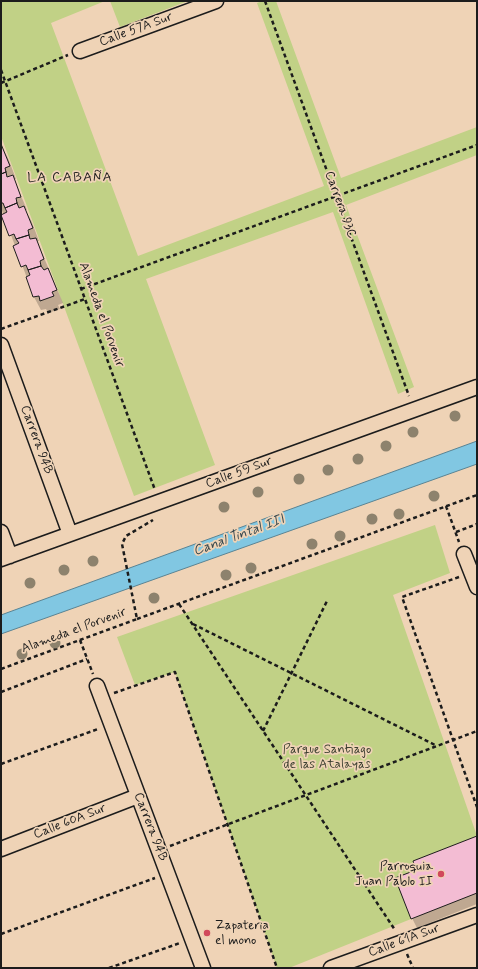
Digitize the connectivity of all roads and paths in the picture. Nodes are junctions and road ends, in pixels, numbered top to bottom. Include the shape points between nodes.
1 (216, 1) edge
2 (265, 1) edge
3 (76, 52) joint
4 (1, 70) edge
5 (5, 81) junction
6 (1, 82) edge
7 (477, 145) edge
8 (336, 196) junction
9 (81, 289) junction
10 (85, 299) junction
11 (1, 329) edge
12 (1, 345) edge
13 (477, 387) edge
14 (414, 410) junction
15 (477, 495) edge
16 (157, 502) junction
17 (446, 506) junction
18 (477, 524) edge
19 (1, 532) edge
20 (456, 532) junction
21 (70, 534) junction
22 (464, 554) joint
23 (6, 558) edge
24 (471, 572) junction
25 (477, 587) edge
26 (328, 600) dead end
27 (179, 604) junction
28 (137, 619) junction
29 (192, 624) junction
30 (80, 640) junction
31 (87, 659) junction
32 (1, 670) edge
33 (291, 674) junction
34 (1, 692) edge
35 (99, 692) junction
36 (112, 724) junction
37 (263, 730) junction
38 (477, 731) edge
39 (453, 740) junction
40 (437, 746) junction
41 (1, 764) edge
42 (306, 794) junction
43 (138, 796) junction
44 (477, 807) edge
45 (227, 824) junction
46 (1, 849) edge
47 (159, 850) junction
48 (168, 873) junction
49 (477, 915) edge
50 (1, 934) edge
51 (192, 939) junction
52 (403, 942) junction
53 (109, 968) edge
54 (203, 968) edge
55 (277, 968) edge
56 (331, 968) edge

1 - 3 street, Calle 57A Sur
2 - 8 path, Carrera 93C
3 - 5 path
4 - 5 path, Alameda el Porvenir
5 - 6 path
5 - 9 path, Alameda el Porvenir
7 - 8 path
8 - 9 path
8 - 14 path, Carrera 93C
9 - 10 path, Alameda el Porvenir
10 - 11 path
10 - 16 path, Alameda el Porvenir via 155,488
12 - 21 street, Carrera 94B
13 - 14 street, Calle 59 Sur
14 - 16 street, Calle 59 Sur
15 - 17 path
16 - 21 street, Calle 59 Sur
16 - 28 path, Alameda el Porvenir via 159,514 151,522 126,536 122,544
17 - 20 path
17 - 27 path
18 - 20 path
19 - 23 street
20 - 22 path
21 - 23 street, Calle 59 Sur
22 - 24 street
24 - 25 street
24 - 39 path via 402,597
26 - 33 path
27 - 28 path
27 - 29 path
28 - 30 path, Alameda el Porvenir
29 - 33 path
29 - 37 path
30 - 31 path
30 - 32 path, Alameda el Porvenir
31 - 34 path
31 - 35 path
33 - 37 path
33 - 40 path
35 - 36 street, Carrera 94B
35 - 45 path via 175,672
36 - 41 path
36 - 43 street, Carrera 94B
37 - 42 path
38 - 39 path
39 - 40 path
39 - 44 path
40 - 42 path
42 - 45 path
42 - 52 path
43 - 46 street, Calle 60A Sur
43 - 47 street, Carrera 94B
45 - 47 path
45 - 55 path
47 - 48 street, Carrera 94B
48 - 50 path
48 - 51 street, Carrera 94B
49 - 52 street, Calle 61A Sur
51 - 53 path
51 - 54 street, Carrera 94B
52 - 56 street, Calle 61A Sur

